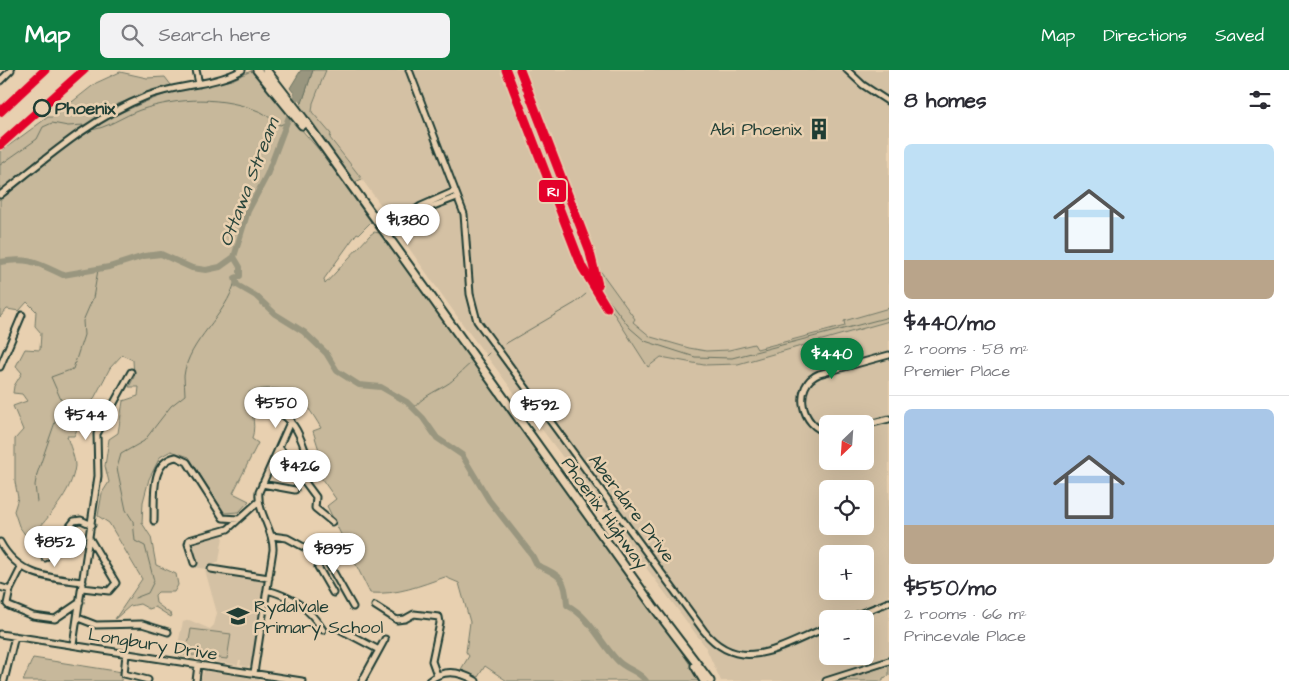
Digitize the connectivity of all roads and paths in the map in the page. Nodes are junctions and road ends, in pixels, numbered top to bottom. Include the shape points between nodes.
1 (11, 70) edge
2 (196, 70) edge
3 (242, 70) edge
4 (257, 70) edge
5 (266, 70) edge
6 (409, 70) edge
7 (847, 70) edge
8 (1, 77) edge
9 (199, 84) junction
10 (889, 102) edge
11 (301, 119) junction
12 (455, 191) junction
13 (0, 195) edge
14 (457, 197) junction
15 (386, 235) junction
16 (22, 315) dead end
17 (889, 355) edge
18 (0, 367) edge
19 (131, 372) dead end
20 (273, 409) dead end
21 (889, 418) edge
22 (291, 420) junction
23 (874, 422) edge
24 (819, 429) edge
25 (279, 447) junction
26 (305, 450) dead end
27 (262, 484) junction
28 (295, 490) dead end
29 (258, 502) junction
30 (239, 519) junction
31 (154, 520) dead end
32 (332, 522) dead end
33 (92, 525) junction
34 (272, 536) junction
35 (90, 538) junction
36 (0, 542) edge
37 (45, 558) dead end
38 (194, 563) dead end
39 (318, 567) dead end
40 (21, 568) junction
41 (211, 570) dead end
42 (334, 574) junction
43 (269, 578) junction
44 (325, 579) junction
45 (83, 585) junction
46 (0, 586) edge
47 (10, 590) junction
48 (267, 590) junction
49 (333, 593) dead end
50 (80, 602) junction
51 (889, 602) edge
52 (375, 606) dead end
53 (653, 606) junction
54 (353, 607) dead end
55 (870, 610) edge
56 (78, 618) junction
57 (323, 630) dead end
58 (341, 630) dead end
59 (819, 630) edge
60 (168, 632) dead end
61 (0, 634) edge
62 (15, 636) junction
63 (385, 639) dead end
64 (73, 646) junction
65 (379, 650) junction
66 (126, 654) junction
67 (889, 662) edge
68 (198, 664) junction
69 (254, 673) junction
70 (265, 674) junction
71 (437, 675) junction
72 (148, 680) dead end
73 (4, 681) edge
74 (196, 681) edge
75 (264, 681) edge
76 (302, 681) edge
77 (362, 681) edge
78 (429, 681) edge
79 (476, 681) edge
80 (704, 681) edge
81 (710, 681) edge
82 (826, 681) edge
83 (835, 681) edge

1 - 8 street
2 - 9 street
3 - 9 street via 226,78
4 - 11 main road, Phoenix Highway
5 - 11 main road, Phoenix Highway
6 - 12 street, Aberdare Drive
7 - 10 street
9 - 13 street via 149,96 102,117
11 - 15 main road, Phoenix Highway
12 - 14 street, Aberdare Drive
12 - 15 street via 421,206
14 - 15 street via 428,208
14 - 59 street, Aberdare Drive via 466,229 472,306 480,326 713,641 730,653 753,656
15 - 53 main road, Phoenix Highway
16 - 18 street
17 - 24 street via 810,379 802,394 806,415
19 - 33 street via 97,434 98,476
20 - 22 street
21 - 23 street
22 - 25 street
22 - 26 street
25 - 27 street
25 - 32 street via 316,497 315,508
27 - 28 street
27 - 29 street
29 - 30 street
29 - 34 street
30 - 31 street via 222,518 187,462 176,457 166,462 156,477
30 - 38 street via 228,529 190,540 188,544
33 - 35 street
33 - 37 street via 74,521
34 - 42 street via 287,538 323,556
34 - 43 street
35 - 45 street
35 - 45 street via 116,583 109,591
36 - 40 street
39 - 44 street
40 - 45 street
40 - 47 street
41 - 43 street
42 - 44 street
42 - 54 street
43 - 48 street
44 - 49 street
45 - 50 street
46 - 47 street
47 - 50 street via 7,604 41,618 58,618
48 - 57 street via 306,607
48 - 69 street
50 - 56 street
51 - 55 street
52 - 71 street via 397,620 405,620 414,614 438,617 440,623 432,661
53 - 80 main road, Phoenix Highway
53 - 81 main road, Phoenix Highway
56 - 60 street via 96,625 142,624
56 - 64 street
58 - 65 street
61 - 62 street, Longbury Drive
62 - 64 street, Longbury Drive
62 - 73 street
63 - 65 street
64 - 66 street, Longbury Drive
65 - 77 street
66 - 68 street, Longbury Drive
66 - 72 street via 124,674
67 - 82 street
67 - 83 street
68 - 69 street, Longbury Drive
68 - 74 street
69 - 70 street, Longbury Drive
70 - 75 street
70 - 76 street, Longbury Drive
71 - 78 street
71 - 79 street via 458,673

